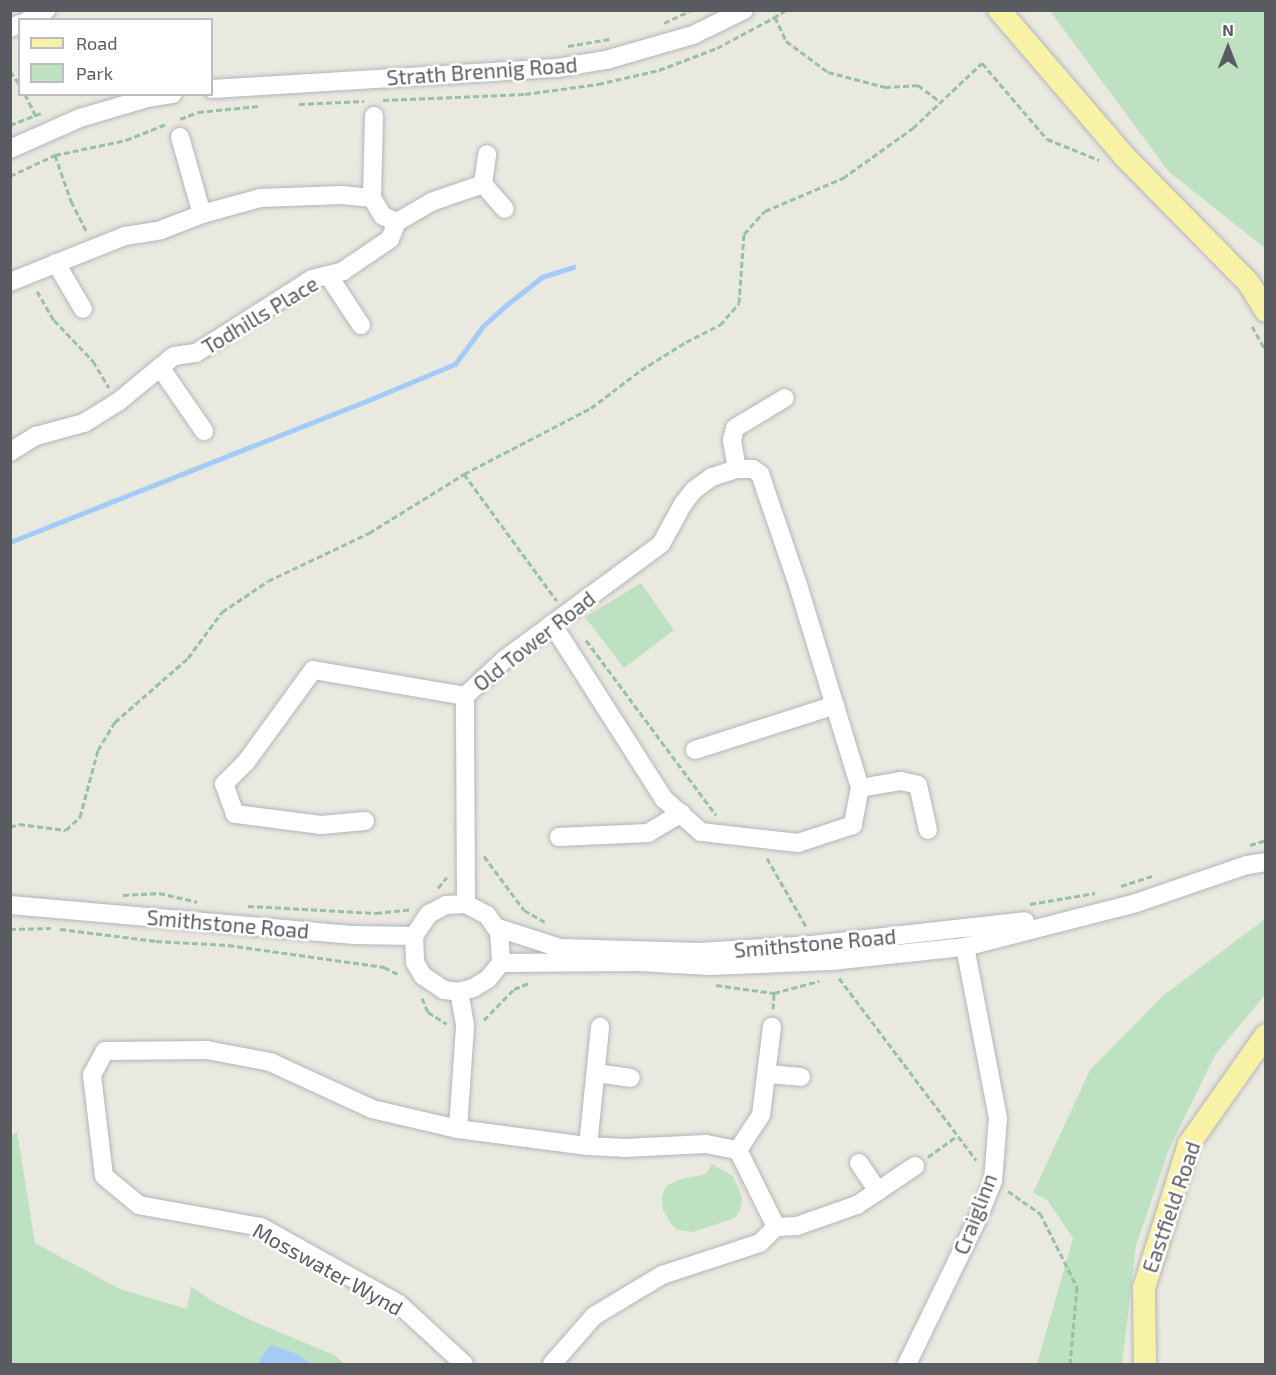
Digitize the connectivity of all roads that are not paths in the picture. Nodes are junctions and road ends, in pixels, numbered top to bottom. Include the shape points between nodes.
1 (46, 10) edge
2 (744, 10) edge
3 (999, 10) edge
4 (32, 18) edge
5 (213, 89) edge
6 (160, 96) edge
7 (374, 116) dead end
8 (175, 127) road end
9 (10, 148) edge
10 (487, 154) dead end
11 (483, 184) junction
12 (372, 198) junction
13 (505, 209) dead end
14 (202, 214) junction
15 (397, 222) junction
16 (56, 263) junction
17 (328, 275) junction
18 (10, 282) edge
19 (83, 309) dead end
20 (1266, 310) edge
21 (361, 325) dead end
22 (160, 367) junction
23 (785, 398) dead end
24 (204, 431) dead end
25 (10, 452) edge
26 (737, 469) junction
27 (559, 619) junction
28 (465, 696) junction
29 (835, 705) junction
30 (695, 750) dead end
31 (860, 788) junction
32 (681, 813) junction
33 (365, 821) dead end
34 (928, 830) dead end
35 (559, 837) dead end
36 (1266, 861) edge
37 (1136, 903) junction
38 (466, 904) junction
39 (10, 905) edge
40 (42, 909) junction
41 (10, 912) edge
42 (495, 927) junction
43 (414, 936) junction
44 (965, 947) junction
45 (501, 963) junction
46 (459, 992) junction
47 (600, 1027) dead end
48 (772, 1027) road end
49 (1266, 1035) edge
50 (596, 1073) junction
51 (768, 1074) junction
52 (801, 1077) dead end
53 (631, 1078) dead end
54 (458, 1130) junction
55 (588, 1146) junction
56 (738, 1150) junction
57 (859, 1163) dead end
58 (915, 1166) road end
59 (878, 1191) junction
60 (776, 1227) junction
61 (464, 1365) edge
62 (552, 1365) edge
63 (907, 1365) edge
64 (1145, 1365) edge

1 - 4 street
2 - 5 street, Strath Brennig Road via 693,35 606,60 557,68
3 - 20 main road via 1124,156 1248,282
6 - 9 street via 43,133
7 - 12 street
8 - 14 street
10 - 11 street
11 - 13 street
11 - 15 street, Todhills Place via 431,202
12 - 14 street via 260,198
12 - 15 street via 383,216
14 - 16 street via 162,230 125,236
15 - 17 street, Todhills Place via 390,239 343,271
16 - 18 street
16 - 19 street
17 - 21 street, Todhills Place
17 - 22 street, Todhills Place via 312,279 196,353 174,356
22 - 24 street
22 - 25 street, Todhills Place via 118,402 84,423 36,436
23 - 26 street via 735,428 732,440
26 - 27 street, Old Tower Road via 712,477 694,490 661,544
26 - 29 street via 753,469 760,474
27 - 28 street, Old Tower Road via 505,659
27 - 32 street via 664,799
28 - 33 street via 313,670 246,762 224,784 235,814 321,825
28 - 38 street, Old Tower Road
29 - 30 street
29 - 31 street
31 - 32 street via 853,825 798,843 701,832
31 - 34 street via 901,781 918,784
32 - 35 street via 648,833
36 - 37 street, Smithstone Road
37 - 42 street, Smithstone Road via 1001,925 812,945 700,952 560,948
37 - 44 street, Smithstone Road
38 - 42 street, Smithstone Road via 487,915
38 - 43 street via 446,905 429,914
39 - 40 street, Smithstone Road
40 - 41 street, Smithstone Road
40 - 43 street, Smithstone Road via 355,935
42 - 45 street via 499,932
43 - 46 street via 416,962 423,976 436,986
44 - 45 street, Smithstone Road via 835,969 639,962
44 - 63 street, Craiglinn via 998,1118 993,1181
45 - 46 street via 488,979
46 - 54 street via 464,1035
47 - 50 street
48 - 51 street
49 - 64 main road, Eastfield Road via 1189,1144 1144,1288
50 - 53 street
50 - 55 street
51 - 52 street
51 - 56 street via 762,1115
54 - 55 street, Mosswater Wynd
54 - 61 street, Mosswater Wynd via 372,1109 270,1062 207,1050 105,1051 92,1075 104,1176 139,1205 261,1227 399,1304
55 - 56 street, Mosswater Wynd via 624,1149 706,1144
56 - 60 street
57 - 59 street
58 - 59 street
59 - 60 street via 857,1205 797,1226
60 - 62 street via 760,1243 662,1275 594,1316

